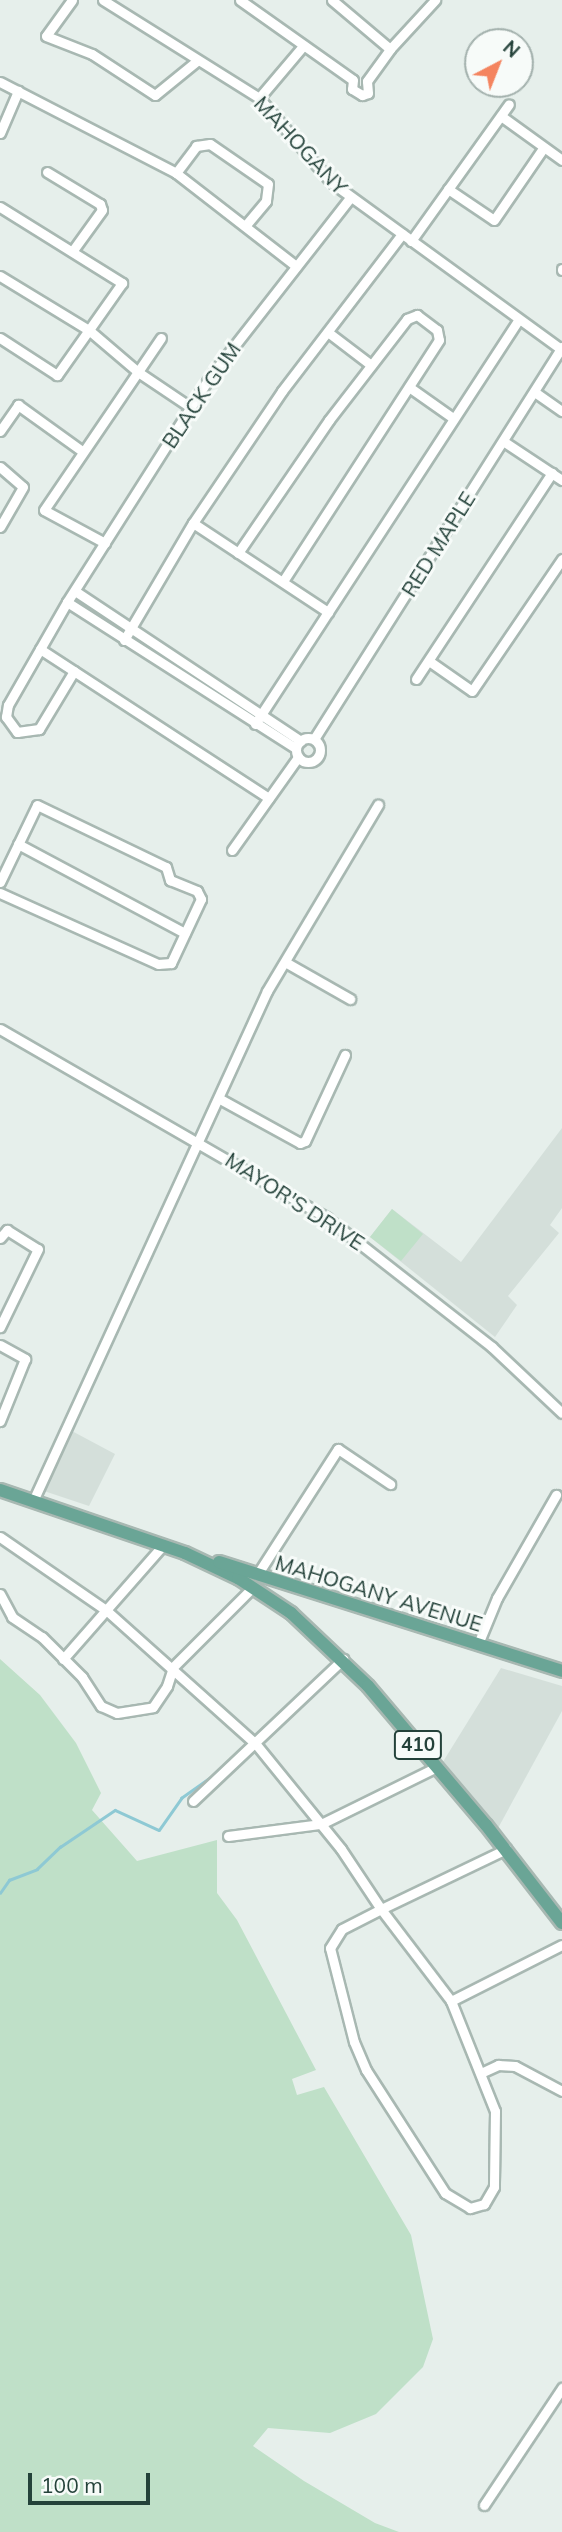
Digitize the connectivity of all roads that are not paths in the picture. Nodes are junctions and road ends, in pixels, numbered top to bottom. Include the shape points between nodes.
1 (72, 0) edge
2 (103, 0) edge
3 (334, 0) edge
4 (435, 0) edge
5 (246, 2) edge
6 (424, 4) edge
7 (303, 46) junction
8 (390, 49) junction
9 (198, 60) junction
10 (353, 80) junction
11 (367, 81) junction
12 (0, 82) edge
13 (18, 91) junction
14 (259, 98) junction
15 (509, 104) dead end
16 (501, 116) junction
17 (0, 133) edge
18 (544, 147) junction
19 (562, 160) edge
20 (47, 172) dead end
21 (176, 173) junction
22 (448, 189) junction
23 (350, 198) junction
24 (0, 207) edge
25 (246, 225) junction
26 (402, 234) junction
27 (411, 241) junction
28 (74, 249) junction
29 (296, 266) junction
30 (0, 276) edge
31 (519, 319) junction
32 (90, 331) junction
33 (329, 333) junction
34 (0, 338) edge
35 (161, 338) dead end
36 (562, 349) edge
37 (372, 365) junction
38 (138, 372) junction
39 (409, 387) junction
40 (536, 393) junction
41 (190, 407) junction
42 (562, 411) edge
43 (453, 418) junction
44 (0, 431) edge
45 (503, 442) junction
46 (82, 451) junction
47 (0, 467) edge
48 (552, 473) junction
49 (562, 480) edge
50 (193, 523) junction
51 (0, 527) edge
52 (105, 544) junction
53 (238, 553) junction
54 (562, 559) edge
55 (282, 582) junction
56 (75, 591) junction
57 (67, 602) junction
58 (328, 612) junction
59 (131, 630) junction
60 (124, 640) junction
61 (40, 649) junction
62 (429, 661) junction
63 (74, 671) junction
64 (416, 679) dead end
65 (262, 714) junction
66 (255, 723) junction
67 (314, 739) junction
68 (298, 749) junction
69 (269, 798) junction
70 (378, 806) dead end
71 (18, 844) junction
72 (232, 850) dead end
73 (0, 882) edge
74 (0, 893) edge
75 (185, 933) junction
76 (285, 962) junction
77 (350, 999) dead end
78 (0, 1029) edge
79 (345, 1055) dead end
80 (220, 1099) junction
81 (200, 1140) junction
82 (0, 1238) edge
83 (0, 1327) edge
84 (0, 1345) edge
85 (562, 1413) edge
86 (0, 1421) edge
87 (390, 1484) dead end
88 (0, 1490) edge
89 (556, 1495) dead end
90 (33, 1501) junction
91 (0, 1536) edge
92 (163, 1545) junction
93 (255, 1581) junction
94 (278, 1582) junction
95 (0, 1594) edge
96 (268, 1596) junction
97 (106, 1610) junction
98 (478, 1644) junction
99 (63, 1659) junction
100 (343, 1659) junction
101 (173, 1667) junction
102 (562, 1671) edge
103 (255, 1742) junction
104 (437, 1767) junction
105 (193, 1801) dead end
106 (320, 1824) junction
107 (228, 1836) dead end
108 (506, 1850) junction
109 (381, 1909) junction
110 (562, 1923) edge
111 (562, 1945) edge
112 (451, 2001) junction
113 (483, 2072) junction
114 (562, 2091) edge
115 (562, 2388) edge
116 (484, 2505) dead end

1 - 9 street via 46,36 92,54 155,95
2 - 9 street, MAHOGANY
3 - 8 street
4 - 6 street
5 - 7 street
6 - 8 street
7 - 10 street
7 - 14 street
8 - 11 street
9 - 14 street, MAHOGANY
10 - 11 street
10 - 11 street via 352,89 362,96 368,93
12 - 13 street
13 - 17 street
13 - 21 street
14 - 23 street, MAHOGANY via 315,167
15 - 16 street
16 - 18 street
16 - 22 street
18 - 19 street
18 - 22 street via 494,220
20 - 28 street via 100,204 102,210
21 - 25 street
21 - 25 street via 196,146 210,144 268,184 266,201
22 - 27 street
23 - 26 street, MAHOGANY
23 - 29 street, BLACK GUM
24 - 28 street
25 - 29 street
26 - 27 street, MAHOGANY
26 - 33 street
27 - 31 street, MAHOGANY
28 - 32 street via 122,283
29 - 41 street, BLACK GUM
30 - 32 street
31 - 36 street, MAHOGANY
31 - 43 street
32 - 34 street via 57,375
32 - 38 street
33 - 37 street
33 - 50 street via 282,391
35 - 38 street
36 - 40 street, RED MAPLE
37 - 39 street via 407,319 416,315 437,330 439,340
37 - 53 street
38 - 41 street
38 - 46 street
39 - 43 street
39 - 55 street
40 - 42 street
40 - 45 street, RED MAPLE
41 - 52 street, BLACK GUM
43 - 58 street
44 - 46 street via 18,405
45 - 48 street
45 - 67 street, RED MAPLE
46 - 52 street via 44,510
47 - 51 street via 23,487
48 - 49 street
48 - 62 street
50 - 53 street
50 - 59 street
52 - 56 street, BLACK GUM
53 - 55 street
54 - 62 street via 472,691
55 - 58 street
56 - 57 street, BLACK GUM
56 - 59 street
57 - 60 street
57 - 61 street, BLACK GUM
58 - 65 street
59 - 60 street
59 - 65 street
60 - 66 street
61 - 63 street
61 - 63 street, BLACK GUM via 8,705 6,718 17,732 39,729
62 - 64 street
63 - 69 street
65 - 66 street
65 - 68 street
66 - 68 street
67 - 68 street
67 - 68 street, RED MAPLE via 320,750 316,758
68 - 69 street
69 - 72 street
70 - 76 street
71 - 73 street
71 - 75 street
71 - 75 street via 37,805 166,867 170,880 197,891 201,899
74 - 75 street via 159,964 171,962
76 - 77 street
76 - 80 street via 267,991
78 - 81 street, MAYOR'S DRIVE
79 - 80 street via 305,1141 300,1143
80 - 81 street
81 - 85 street, MAYOR'S DRIVE via 359,1241 492,1347
81 - 90 street
82 - 83 street via 7,1230 38,1249
84 - 86 street via 25,1359
87 - 93 street via 338,1449
88 - 90 main road, MAHOGANY AVENUE
89 - 98 street via 497,1598
90 - 92 main road, MAHOGANY AVENUE
91 - 97 street
92 - 93 main road, MAHOGANY AVENUE
92 - 97 street
93 - 94 main road, MAHOGANY AVENUE
93 - 96 main road, 410
93 - 101 street
94 - 96 main road via 268,1588
94 - 98 main road, MAHOGANY AVENUE
95 - 99 street via 12,1617 42,1637
96 - 100 main road, 410
97 - 99 street
97 - 101 street
98 - 102 main road, MAHOGANY AVENUE
99 - 101 street via 82,1676 101,1706 117,1713 153,1707
100 - 103 street
100 - 104 main road, 410
101 - 103 street
103 - 105 street
103 - 106 street
104 - 106 street
104 - 108 main road, 410
106 - 107 street
106 - 109 street
108 - 109 street
108 - 110 main road, 410
109 - 112 street
109 - 113 street via 342,1929 330,1948 354,2042 373,2081 445,2193 470,2208 489,2199 496,2175 495,2111
111 - 112 street
112 - 113 street
113 - 114 street via 498,2064 515,2066
115 - 116 street

